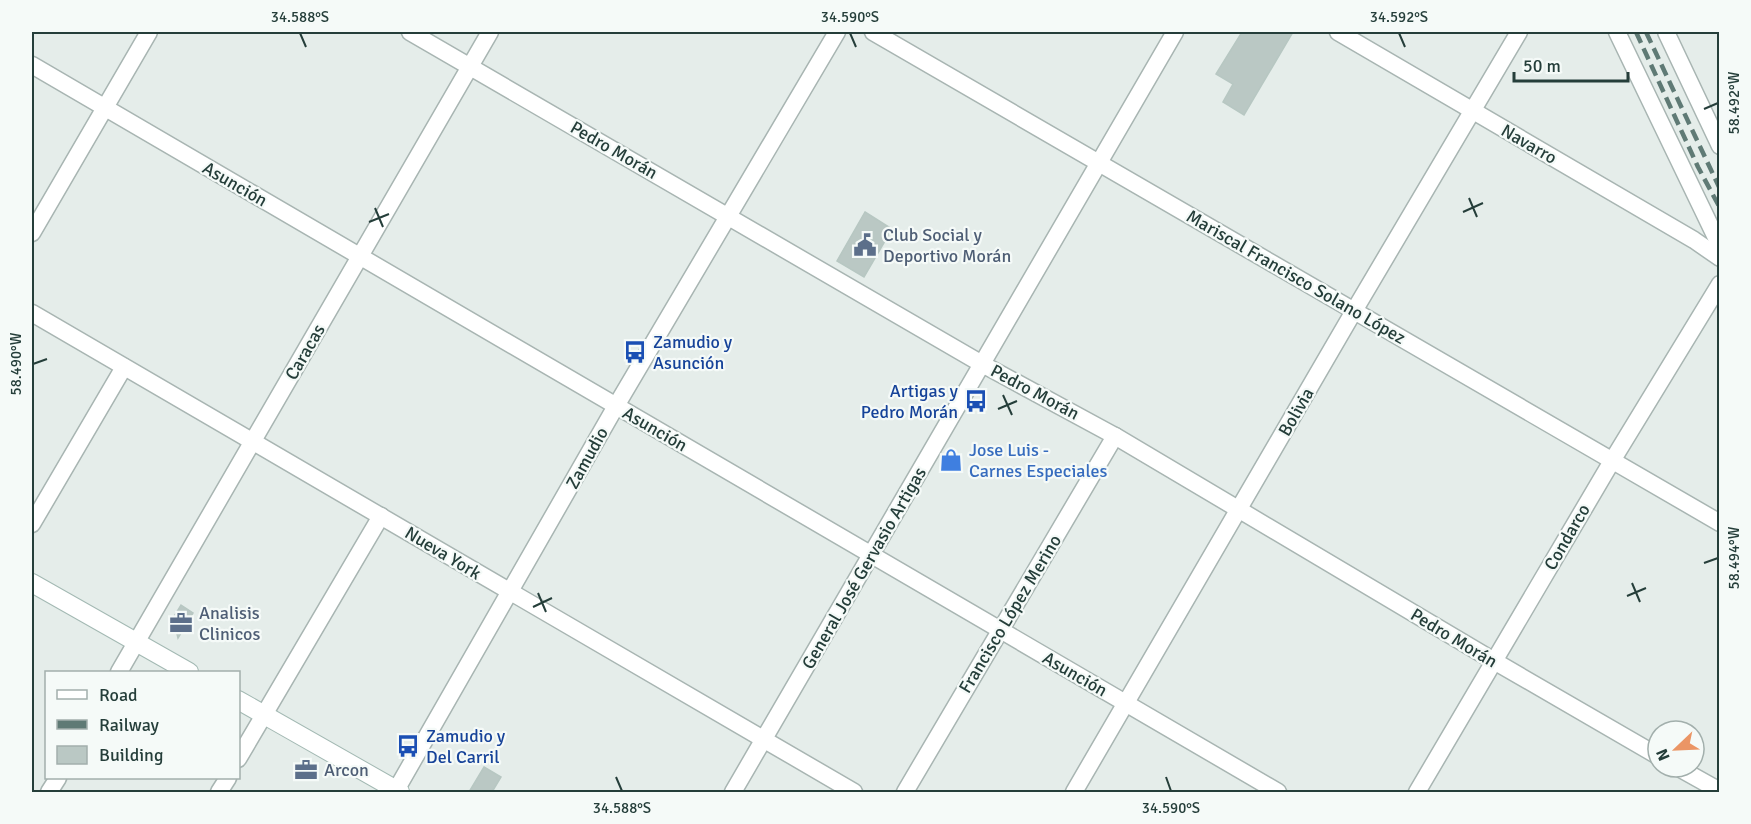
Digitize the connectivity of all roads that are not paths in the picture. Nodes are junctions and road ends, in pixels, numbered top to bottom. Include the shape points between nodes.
1 (149, 32) edge
2 (410, 32) edge
3 (490, 32) edge
4 (837, 32) edge
5 (873, 32) edge
6 (1175, 32) edge
7 (1338, 32) edge
8 (1519, 32) edge
9 (1617, 32) edge
10 (1666, 32) edge
11 (32, 65) edge
12 (470, 67) junction
13 (104, 108) junction
14 (1474, 111) junction
15 (1719, 146) edge
16 (1098, 162) junction
17 (728, 215) junction
18 (32, 233) edge
19 (1719, 246) edge
20 (360, 257) junction
21 (1719, 258) edge
22 (1719, 284) edge
23 (1354, 311) junction
24 (32, 313) edge
25 (982, 364) junction
26 (124, 367) junction
27 (616, 406) junction
28 (1115, 436) junction
29 (253, 443) junction
30 (1612, 461) junction
31 (1239, 511) junction
32 (381, 516) junction
33 (1719, 522) edge
34 (32, 524) edge
35 (872, 555) junction
36 (32, 583) edge
37 (511, 593) junction
38 (1001, 631) junction
39 (137, 642) junction
40 (1494, 661) junction
41 (120, 671) edge
42 (187, 671) edge
43 (240, 701) edge
44 (1126, 704) junction
45 (264, 715) junction
46 (763, 740) junction
47 (1646, 749) edge
48 (240, 756) edge
49 (57, 779) edge
50 (227, 779) edge
51 (1698, 779) edge
52 (1719, 791) edge
53 (49, 792) edge
54 (219, 792) edge
55 (397, 792) edge
56 (733, 792) edge
57 (854, 792) edge
58 (905, 792) edge
59 (1074, 792) edge
60 (1278, 792) edge
61 (1417, 792) edge

1 - 13 street
2 - 12 street, Pedro Morán
3 - 12 street, Caracas
4 - 17 street, Zamudio
5 - 16 street, Mariscal Francisco Solano López
6 - 16 street, General José Gervasio Artigas
7 - 14 street, Navarro
8 - 14 street, Bolivia
9 - 19 street
10 - 15 street
11 - 13 street, Asunción
12 - 17 street, Pedro Morán
12 - 20 street, Caracas
13 - 18 street
13 - 20 street, Asunción
14 - 21 street, Navarro
14 - 23 street, Bolivia
16 - 23 street, Mariscal Francisco Solano López
16 - 25 street, General José Gervasio Artigas
17 - 25 street, Pedro Morán
17 - 27 street, Zamudio
20 - 27 street, Asunción
20 - 29 street, Caracas
22 - 30 street, Condarco
23 - 30 street, Mariscal Francisco Solano López
23 - 31 street, Bolivia
24 - 26 street, Nueva York
25 - 28 street, Pedro Morán
25 - 35 street, General José Gervasio Artigas
26 - 29 street, Nueva York
26 - 34 street
27 - 35 street, Asunción
27 - 37 street, Zamudio
28 - 31 street, Pedro Morán
28 - 38 street, Francisco López Merino
29 - 32 street, Nueva York
29 - 39 street, Caracas
30 - 33 street, Mariscal Francisco Solano López
30 - 40 street, Condarco
31 - 40 street, Pedro Morán
31 - 44 street, Bolivia
32 - 37 street, Nueva York
32 - 45 street
35 - 38 street, Asunción
35 - 46 street, General José Gervasio Artigas
36 - 39 main road
37 - 46 street, Nueva York
37 - 55 street, Zamudio
38 - 44 street, Asunción
38 - 58 street, Francisco López Merino
39 - 41 street, Caracas
39 - 42 main road
40 - 47 street, Pedro Morán
40 - 61 street, Condarco
43 - 45 main road
44 - 59 street, Bolivia
44 - 60 street, Asunción
45 - 48 street
45 - 55 main road
46 - 56 street, General José Gervasio Artigas
46 - 57 street, Nueva York
49 - 53 street
50 - 54 street
51 - 52 street

